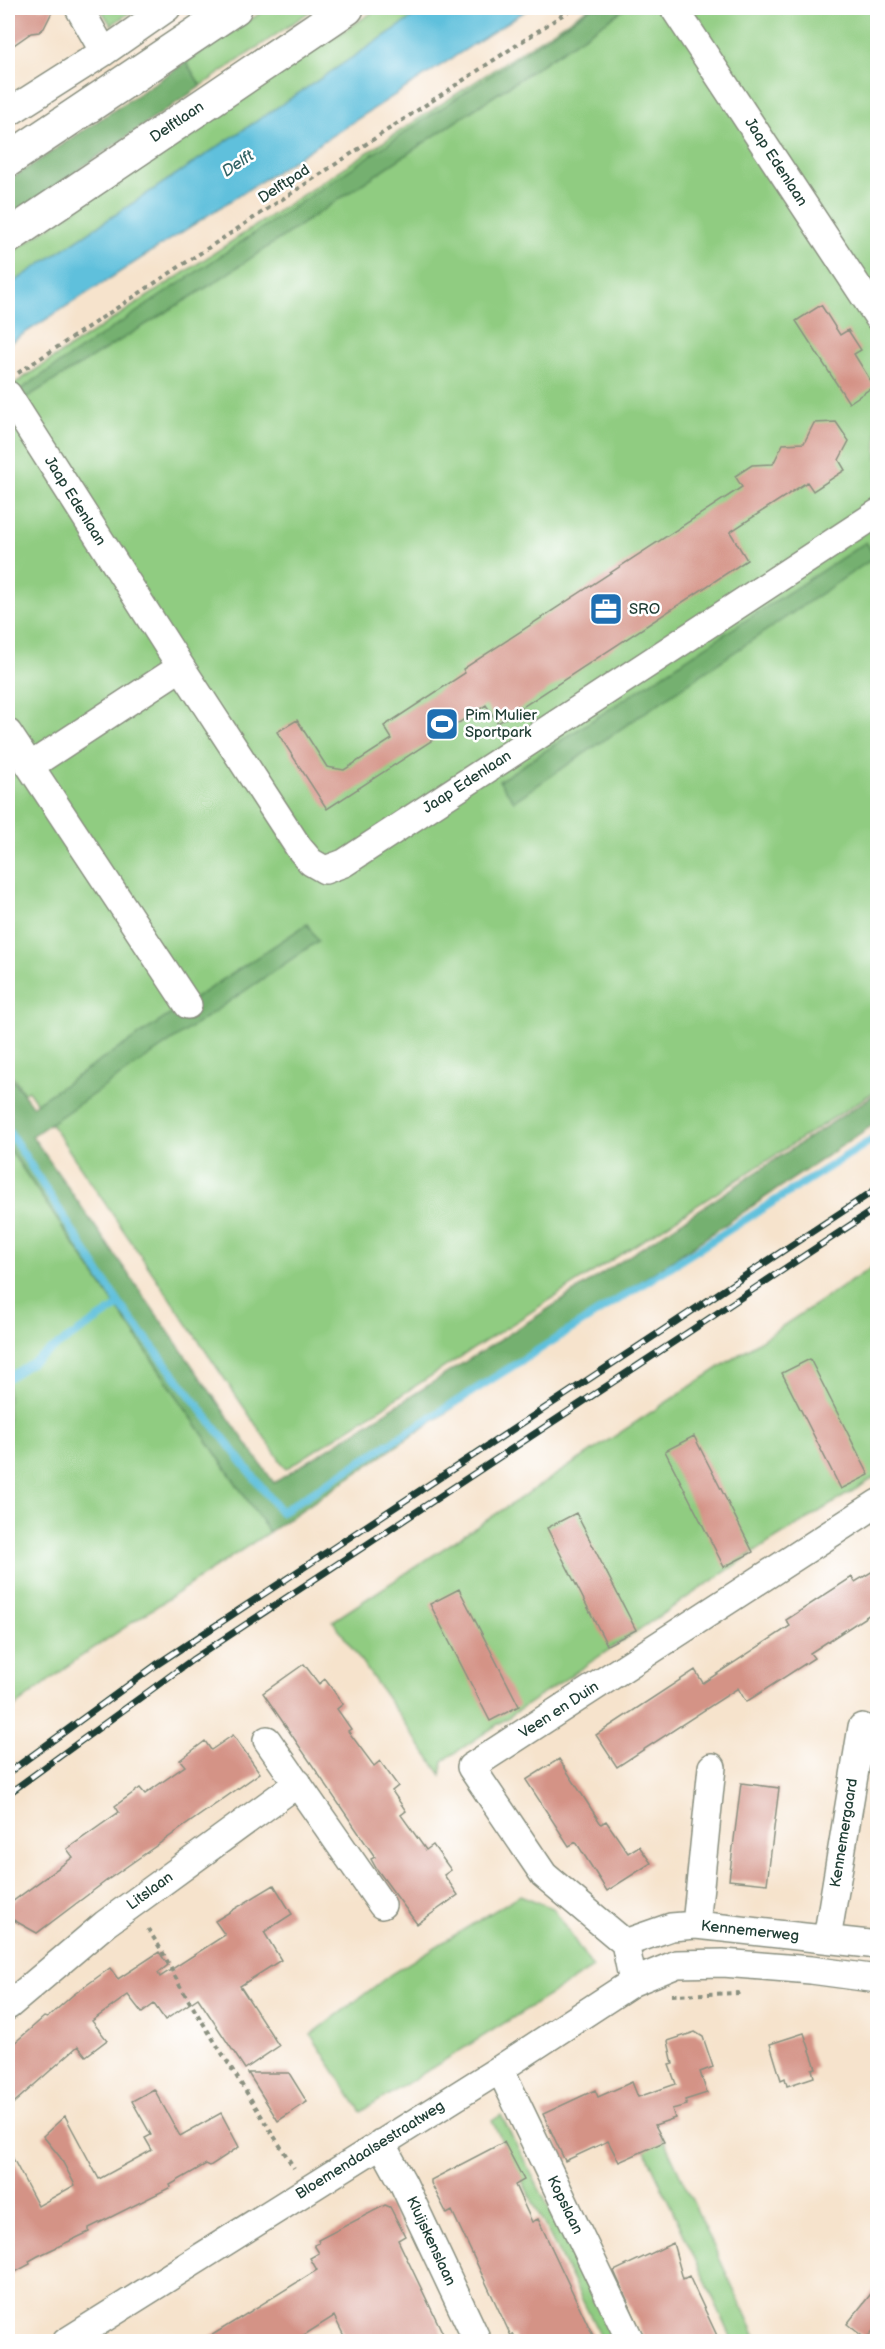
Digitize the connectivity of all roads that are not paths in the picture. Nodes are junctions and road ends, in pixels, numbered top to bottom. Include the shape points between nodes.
1 (80, 8) edge
2 (168, 8) edge
3 (235, 8) edge
4 (347, 8) edge
5 (674, 8) edge
6 (104, 52) junction
7 (8, 113) edge
8 (8, 160) edge
9 (8, 237) edge
10 (878, 317) edge
11 (12, 384) edge
12 (878, 513) edge
13 (181, 668) junction
14 (8, 733) edge
15 (30, 766) junction
16 (188, 1005) dead end
17 (878, 1503) edge
18 (862, 1727) dead end
19 (267, 1740) dead end
20 (712, 1767) dead end
21 (298, 1783) junction
22 (382, 1905) dead end
23 (696, 1925) junction
24 (827, 1939) junction
25 (625, 1943) junction
26 (878, 1945) edge
27 (878, 1979) edge
28 (633, 1982) junction
29 (8, 2006) edge
30 (500, 2069) junction
31 (381, 2143) junction
32 (66, 2342) edge
33 (478, 2342) edge
34 (631, 2342) edge

1 - 6 street
2 - 6 street
3 - 8 main road
4 - 9 main road, Delftlaan
5 - 10 street, Jaap Edenlaan
6 - 7 street
11 - 13 street, Jaap Edenlaan
12 - 13 street, Jaap Edenlaan via 334,868 318,867 299,848
13 - 15 street
14 - 15 street
15 - 16 street
17 - 25 street, Veen en Duin via 471,1767 544,1875
18 - 24 street, Kennemergaard
19 - 21 street
20 - 23 street
21 - 22 street
21 - 29 street, Litslaan via 105,1924
23 - 24 street, Kennemerweg
23 - 25 street, Kennemerweg via 671,1927
24 - 26 street, Kennemerweg
25 - 28 street
27 - 28 street, Bloemendaalsestraatweg via 723,1963 677,1964
28 - 30 street, Bloemendaalsestraatweg
30 - 31 street, Bloemendaalsestraatweg
30 - 34 street, Kopslaan
31 - 32 street, Bloemendaalsestraatweg
31 - 33 street, Kluijskenslaan

